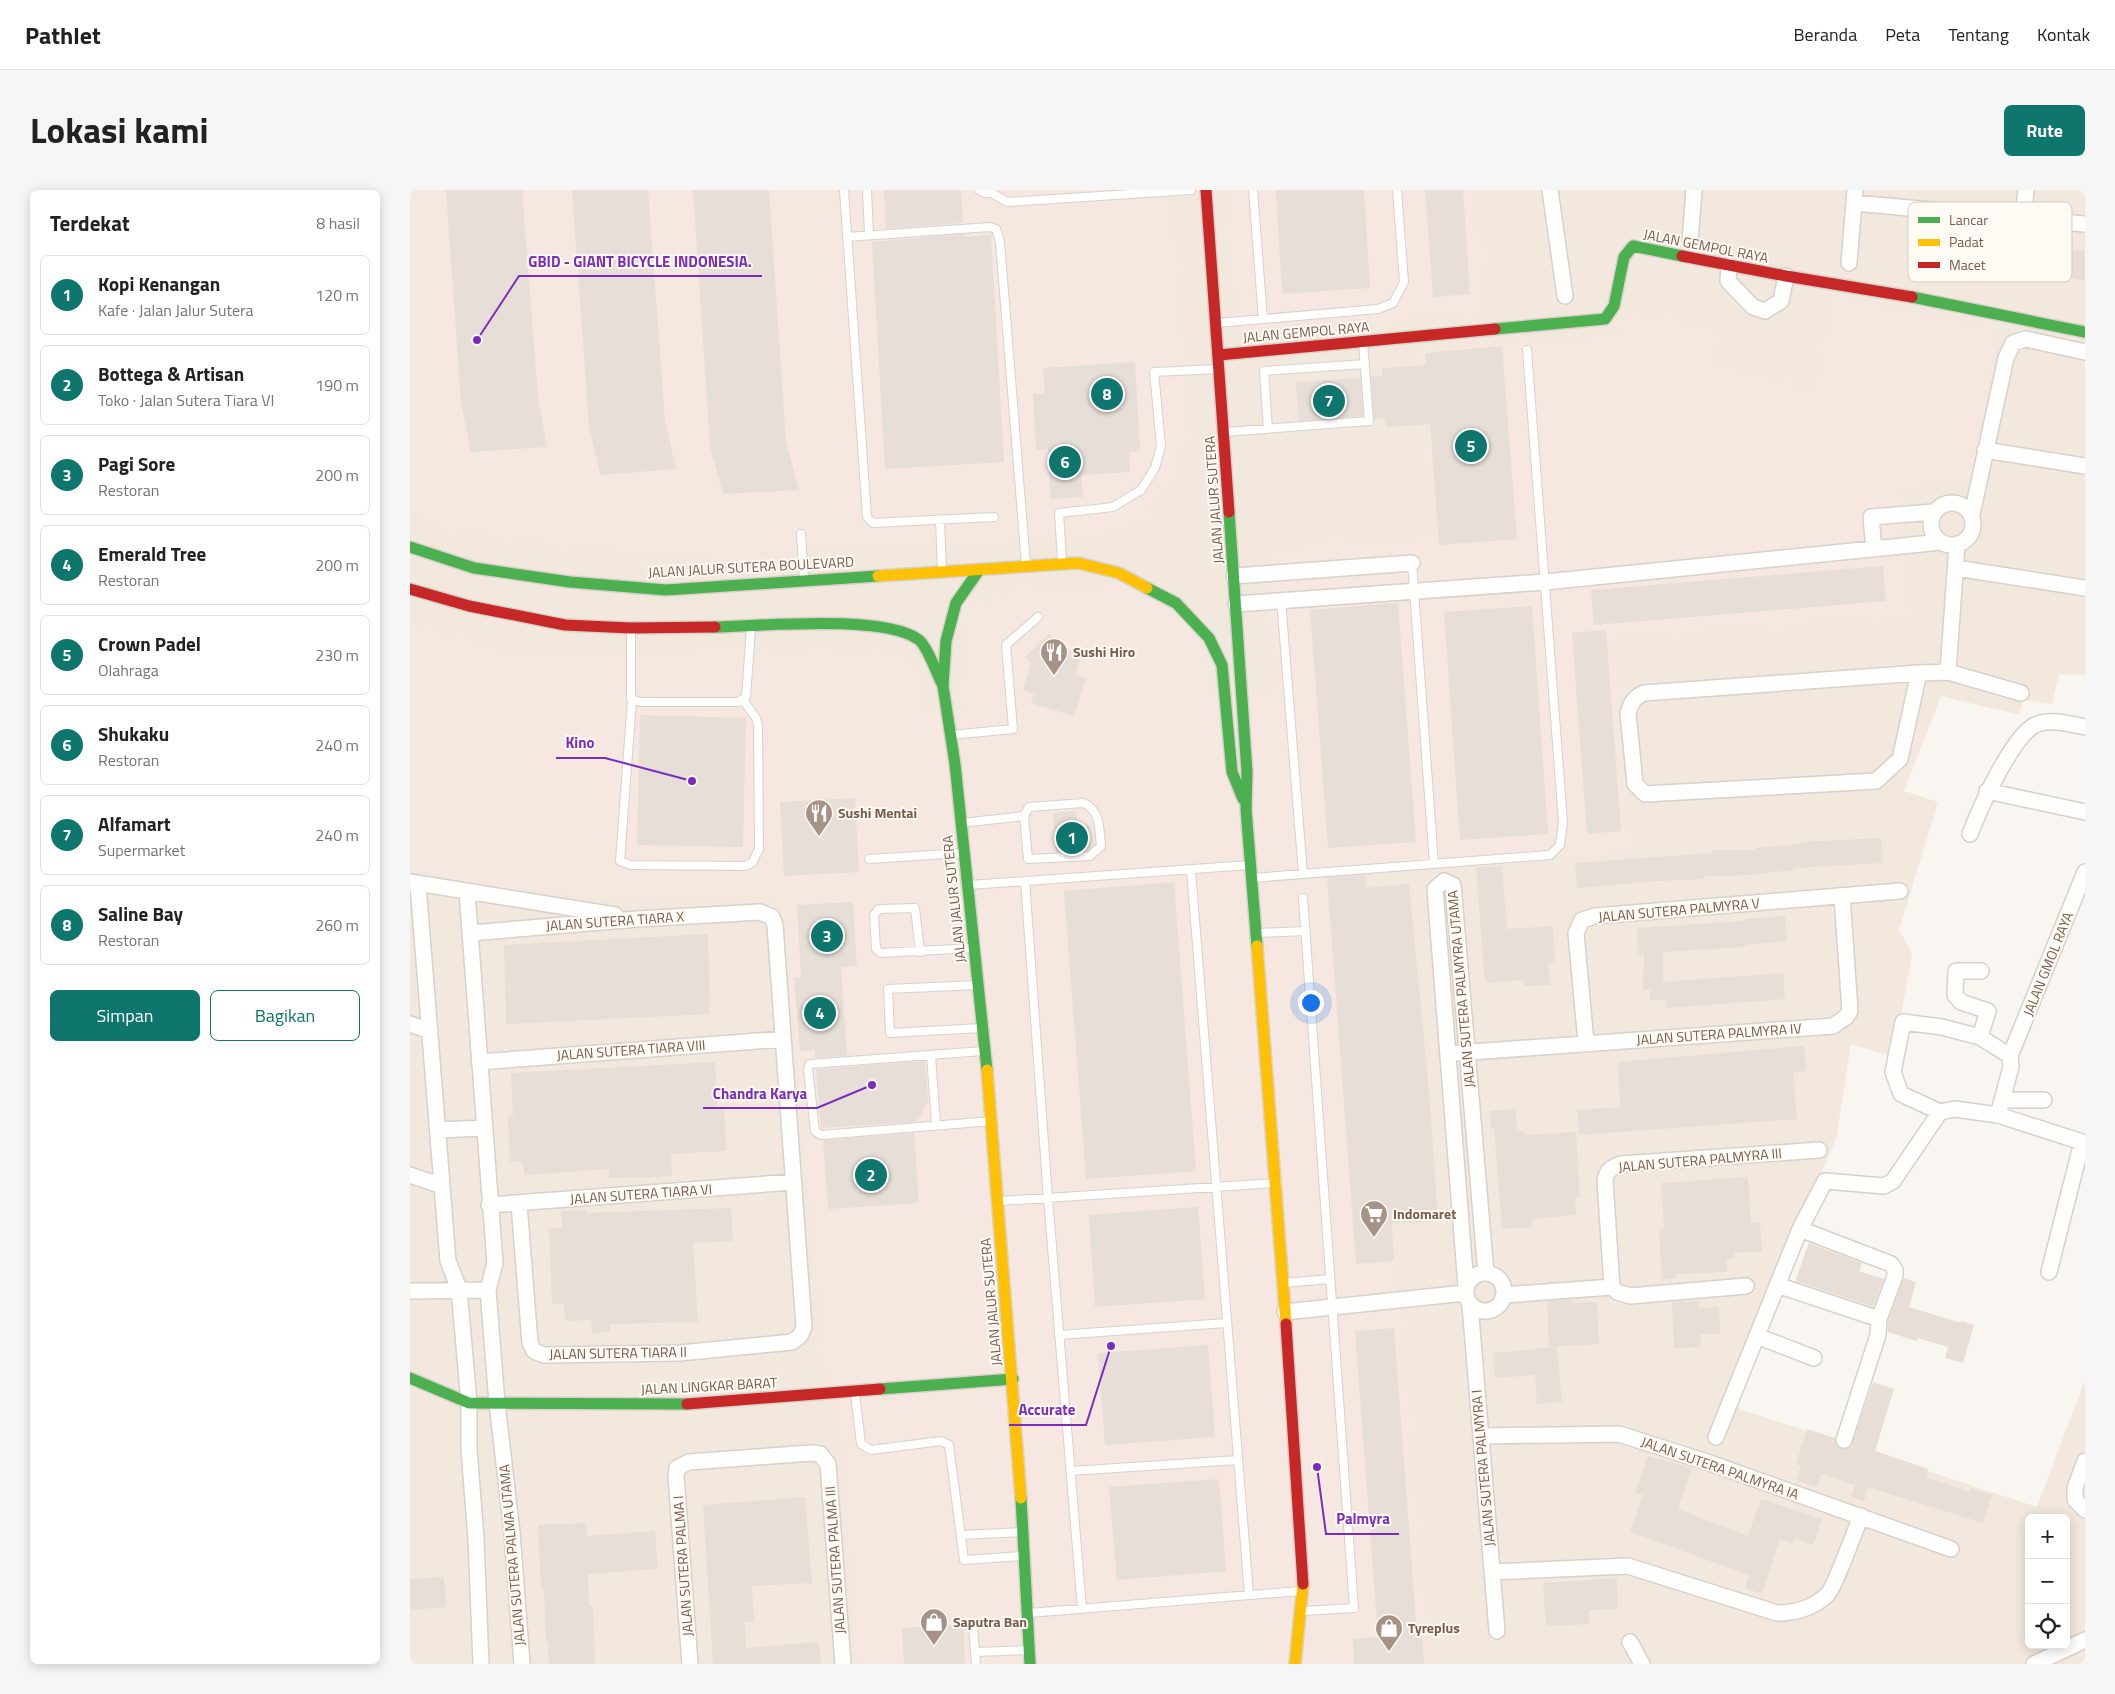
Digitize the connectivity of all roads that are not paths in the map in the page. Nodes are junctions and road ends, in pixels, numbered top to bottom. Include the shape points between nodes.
1 (844, 190) edge
2 (867, 190) edge
3 (979, 190) edge
4 (1191, 190) edge
5 (1206, 190) edge
6 (1253, 190) edge
7 (1397, 190) edge
8 (1550, 190) edge
9 (1694, 190) edge
10 (992, 192) edge
11 (1855, 196) edge
12 (1908, 203) edge
13 (2072, 223) edge
14 (2085, 224) edge
15 (869, 235) junction
16 (847, 237) junction
17 (1690, 241) dead end
18 (1849, 263) dead end
19 (1729, 266) junction
20 (1786, 276) junction
21 (1565, 296) dead end
22 (1263, 319) junction
23 (1217, 323) junction
24 (2085, 332) edge
25 (1363, 342) junction
26 (1527, 350) dead end
27 (2085, 352) edge
28 (1219, 355) junction
29 (1365, 364) junction
30 (1220, 369) junction
31 (1268, 429) junction
32 (1224, 432) junction
33 (1985, 450) junction
34 (2085, 466) edge
35 (1934, 512) junction
36 (1972, 514) junction
37 (994, 517) dead end
38 (940, 519) junction
39 (801, 534) dead end
40 (1941, 542) junction
41 (1957, 544) junction
42 (410, 547) edge
43 (1874, 549) junction
44 (1063, 563) junction
45 (1412, 563) joint
46 (1026, 565) junction
47 (1956, 568) junction
48 (979, 570) junction
49 (942, 572) junction
50 (1234, 576) junction
51 (804, 580) junction
52 (1544, 582) junction
53 (2085, 588) edge
54 (410, 589) edge
55 (1414, 591) junction
56 (1281, 600) junction
57 (1236, 604) junction
58 (1038, 617) dead end
59 (751, 627) junction
60 (630, 628) junction
61 (1948, 672) junction
62 (1919, 673) junction
63 (943, 686) junction
64 (2021, 693) dead end
65 (632, 700) junction
66 (743, 700) junction
67 (2085, 727) edge
68 (951, 735) junction
69 (1987, 791) junction
70 (1246, 809) junction
71 (2085, 812) edge
72 (1024, 816) junction
73 (961, 823) junction
74 (1970, 834) dead end
75 (964, 853) junction
76 (869, 859) dead end
77 (1434, 864) junction
78 (1251, 865) junction
79 (1191, 870) junction
80 (2085, 872) edge
81 (1303, 874) junction
82 (1252, 878) junction
83 (1025, 881) junction
84 (414, 884) edge
85 (968, 885) junction
86 (1900, 891) dead end
87 (467, 892) junction
88 (1842, 896) junction
89 (1303, 898) dead end
90 (2078, 909) edge
91 (638, 919) junction
92 (1306, 931) junction
93 (470, 932) junction
94 (1257, 933) junction
95 (975, 948) junction
96 (920, 952) junction
97 (1981, 971) dead end
98 (979, 984) junction
99 (410, 1024) edge
100 (983, 1027) junction
101 (430, 1031) junction
102 (1980, 1037) junction
103 (783, 1039) junction
104 (1586, 1043) junction
105 (985, 1051) junction
106 (1467, 1052) junction
107 (931, 1055) junction
108 (1448, 1055) junction
109 (2010, 1056) junction
110 (479, 1062) junction
111 (2003, 1100) junction
112 (2044, 1100) dead end
113 (1940, 1112) junction
114 (1998, 1115) junction
115 (992, 1121) junction
116 (936, 1124) junction
117 (484, 1128) junction
118 (438, 1130) junction
119 (2084, 1143) edge
120 (1819, 1150) dead end
121 (410, 1175) edge
122 (793, 1182) junction
123 (1277, 1183) junction
124 (442, 1186) junction
125 (1215, 1187) junction
126 (1048, 1198) junction
127 (998, 1201) junction
128 (519, 1204) junction
129 (489, 1205) junction
130 (1800, 1229) junction
131 (2049, 1272) dead end
132 (1486, 1273) junction
133 (1330, 1279) junction
134 (1284, 1283) junction
135 (1777, 1285) junction
136 (1746, 1286) dead end
137 (1612, 1287) junction
138 (459, 1289) junction
139 (488, 1290) junction
140 (410, 1291) edge
141 (1467, 1295) junction
142 (1504, 1295) junction
143 (1332, 1307) junction
144 (1285, 1312) junction
145 (1879, 1319) junction
146 (1226, 1323) junction
147 (1059, 1335) junction
148 (1757, 1336) junction
149 (1814, 1358) dead end
150 (410, 1378) edge
151 (1013, 1379) junction
152 (855, 1393) junction
153 (469, 1403) junction
154 (497, 1403) junction
155 (1481, 1436) junction
156 (1716, 1437) dead end
157 (1844, 1440) dead end
158 (1238, 1460) junction
159 (2085, 1461) edge
160 (678, 1468) joint
161 (1071, 1471) junction
162 (2080, 1505) edge
163 (1861, 1516) junction
164 (1022, 1532) junction
165 (961, 1535) junction
166 (1951, 1549) dead end
167 (1023, 1556) junction
168 (1492, 1572) junction
169 (1303, 1591) junction
170 (1249, 1595) junction
171 (1082, 1608) junction
172 (1301, 1612) junction
173 (1027, 1613) junction
174 (974, 1627) dead end
175 (1496, 1631) dead end
176 (2085, 1640) edge
177 (1630, 1642) dead end
178 (1029, 1650) junction
179 (975, 1652) junction
180 (2062, 1658) edge
181 (481, 1664) edge
182 (522, 1664) edge
183 (690, 1664) edge
184 (843, 1664) edge
185 (976, 1664) edge
186 (1030, 1664) edge
187 (1295, 1664) edge
188 (1642, 1664) edge
189 (2034, 1664) edge

1 - 16 lane
2 - 15 lane
3 - 10 lane
4 - 10 lane via 1007,202
5 - 23 main road, JALAN JALUR SUTERA
6 - 22 lane
7 - 22 lane via 1404,282 1392,303 1378,309
8 - 21 street
9 - 17 street
11 - 12 street
11 - 18 street
13 - 14 street
15 - 16 lane
15 - 46 lane via 990,226 996,229
16 - 38 lane via 867,517 873,523
19 - 20 main road, JALAN GEMPOL RAYA
19 - 20 street via 1728,281 1753,307 1765,311 1781,301
19 - 25 main road, JALAN GEMPOL RAYA via 1633,246 1624,257 1614,306 1605,319
20 - 24 main road, JALAN GEMPOL RAYA via 1874,289
22 - 23 lane
23 - 28 main road, JALAN JALUR SUTERA
25 - 28 main road, JALAN GEMPOL RAYA
25 - 29 lane
26 - 52 lane
27 - 33 street via 2026,339 2013,343 2006,358
28 - 30 main road, JALAN JALUR SUTERA
29 - 31 lane via 1369,421
29 - 31 lane via 1264,371
30 - 32 main road, JALAN JALUR SUTERA
30 - 44 lane via 1154,372 1160,446 1155,468 1141,490 1113,507 1059,513
31 - 32 lane
32 - 50 main road, JALAN JALUR SUTERA
33 - 34 street
33 - 36 street
35 - 36 street via 1953,502
35 - 40 street via 1931,528
35 - 43 street via 1872,517
36 - 41 street via 1973,530 1967,539
37 - 38 lane
38 - 49 lane
39 - 51 lane
40 - 41 street
40 - 43 street
41 - 47 street
42 - 51 main road, JALAN JALUR SUTERA BOULEVARD via 474,568 570,582 666,590
43 - 52 street
44 - 46 main road, JALAN JALUR SUTERA
44 - 70 main road, JALAN JALUR SUTERA via 1078,563 1119,573 1176,602 1209,638 1222,665 1232,772
45 - 50 street
45 - 55 lane
46 - 48 main road, JALAN JALUR SUTERA
47 - 53 street
47 - 61 street
48 - 49 main road, JALAN JALUR SUTERA BOULEVARD
48 - 63 main road, JALAN JALUR SUTERA via 956,603 946,641
49 - 51 main road, JALAN JALUR SUTERA BOULEVARD
50 - 57 main road, JALAN JALUR SUTERA
52 - 55 street
52 - 77 lane via 1563,822 1560,845 1550,855
54 - 60 main road via 469,606 565,626
55 - 56 street
55 - 77 lane
56 - 57 street
56 - 81 lane
57 - 70 main road, JALAN JALUR SUTERA via 1247,772
58 - 68 lane via 1006,645 1013,729
59 - 60 main road
59 - 63 main road via 863,624 894,628 920,641
59 - 66 lane via 746,697
60 - 65 lane
61 - 62 street
61 - 64 street
62 - 62 street via 1644,693 1630,704 1628,712 1635,784 1645,794 1876,781 1900,759
63 - 68 main road, JALAN JALUR SUTERA
65 - 66 lane
65 - 66 lane via 620,861 631,865 745,866 752,863 758,849 758,725
67 - 69 street via 2058,722 2036,724 2024,734
68 - 73 main road, JALAN JALUR SUTERA
69 - 71 street
69 - 74 street
70 - 78 main road, JALAN JALUR SUTERA
72 - 72 lane via 1029,807 1084,803 1093,808 1098,817 1101,846 1090,856 1028,860
72 - 73 lane
73 - 75 main road, JALAN JALUR SUTERA
75 - 76 lane
75 - 85 main road, JALAN JALUR SUTERA
77 - 81 lane
78 - 79 lane
78 - 82 main road, JALAN JALUR SUTERA
79 - 83 lane
79 - 125 lane
80 - 90 street, JALAN GMOL RAYA
81 - 82 lane
82 - 94 main road, JALAN JALUR SUTERA
83 - 85 lane
83 - 126 lane
84 - 87 street
84 - 101 street
85 - 95 main road, JALAN JALUR SUTERA
86 - 88 street, JALAN SUTERA PALMYRA V
87 - 91 street
87 - 93 street, JALAN SUTERA PALMA UTAMA
88 - 104 street, JALAN SUTERA PALMYRA IV via 1850,1011 1846,1018 1833,1026
88 - 104 street, JALAN SUTERA PALMYRA V via 1595,916 1582,920 1576,932
89 - 92 lane
90 - 109 street, JALAN GMOL RAYA
91 - 93 street, JALAN SUTERA TIARA X
91 - 103 street, JALAN SUTERA TIARA X via 760,912 772,917
92 - 94 lane
92 - 133 lane
93 - 110 street, JALAN SUTERA PALMA UTAMA
94 - 123 main road, JALAN JALUR SUTERA
95 - 96 lane
95 - 98 main road, JALAN JALUR SUTERA
96 - 96 lane via 881,953 876,949 874,915 879,909 915,908
97 - 102 street via 1956,971 1955,995 1961,1002 1988,1011
98 - 100 main road, JALAN JALUR SUTERA
98 - 100 lane via 888,989 890,1033
99 - 101 street
100 - 105 main road, JALAN JALUR SUTERA
101 - 118 street
102 - 109 street
102 - 113 street via 1904,1022 1893,1072 1901,1094
103 - 110 street, JALAN SUTERA TIARA VIII
103 - 122 street
104 - 106 street, JALAN SUTERA PALMYRA IV
105 - 107 lane
105 - 115 main road, JALAN JALUR SUTERA
106 - 108 street, JALAN SUTERA PALMYRA IV
106 - 108 street, JALAN SUTERA PALMYRA UTAMA via 1453,885 1444,881 1435,889
106 - 132 street, JALAN SUTERA PALMYRA UTAMA
107 - 116 lane
107 - 116 lane via 814,1063 808,1069 815,1131 818,1134
108 - 141 street, JALAN SUTERA PALMYRA UTAMA
109 - 111 street, JALAN GMOL RAYA via 2011,1066
110 - 117 street, JALAN SUTERA PALMA UTAMA
111 - 112 street
111 - 114 street, JALAN GMOL RAYA
113 - 114 street via 1955,1109
113 - 130 street via 1893,1181 1884,1186 1825,1181
114 - 119 street
115 - 116 lane
115 - 127 main road, JALAN JALUR SUTERA
117 - 118 street
117 - 129 street, JALAN SUTERA PALMA UTAMA
118 - 124 street
119 - 131 street
120 - 137 street, JALAN SUTERA PALMYRA III via 1612,1167 1605,1180
121 - 124 street
122 - 128 street, JALAN SUTERA TIARA VI
122 - 128 street, JALAN SUTERA TIARA II via 804,1327 800,1336 792,1342 680,1353 544,1355 534,1351 530,1342
123 - 125 lane
123 - 134 main road, JALAN JALUR SUTERA
124 - 138 street via 448,1261
125 - 126 lane
125 - 146 lane
126 - 127 lane
126 - 147 lane
127 - 151 main road, JALAN JALUR SUTERA
128 - 129 street, JALAN SUTERA TIARA VI
129 - 139 street, JALAN SUTERA PALMA UTAMA via 495,1263
130 - 135 street
130 - 145 street via 1890,1264 1895,1276
132 - 141 street via 1474,1276
132 - 142 street via 1498,1278
133 - 134 lane
133 - 143 lane
134 - 144 main road, JALAN JALUR SUTERA
135 - 145 street
135 - 148 street
136 - 137 street via 1630,1296
137 - 142 street
138 - 139 street
138 - 140 street
138 - 153 street
139 - 154 street, JALAN SUTERA PALMA UTAMA
141 - 142 street via 1480,1311 1498,1307
141 - 143 street
141 - 155 street, JALAN SUTERA PALMYRA I
143 - 144 street
143 - 172 lane via 1354,1608
144 - 169 main road, JALAN JALUR SUTERA
145 - 157 street via 1878,1335
146 - 147 lane
146 - 158 lane
147 - 161 lane
148 - 149 street
148 - 156 street
150 - 153 main road, JALAN LINGKAR BARAT
151 - 152 main road, JALAN LINGKAR BARAT
151 - 164 main road, JALAN JALUR SUTERA
152 - 154 main road, JALAN LINGKAR BARAT via 677,1404
152 - 165 lane via 861,1444 871,1450 941,1442 950,1445
153 - 154 main road, JALAN LINGKAR BARAT
153 - 181 street
154 - 182 street, JALAN SUTERA PALMA UTAMA via 512,1532
155 - 163 street, JALAN SUTERA PALMYRA IA via 1619,1434
155 - 168 street, JALAN SUTERA PALMYRA I
158 - 161 lane
158 - 170 lane
159 - 162 street via 2075,1488
160 - 183 street, JALAN SUTERA PALMA I
160 - 184 street, JALAN SUTERA PALMA III via 698,1461 811,1453 824,1458 828,1464
161 - 171 lane
163 - 166 street, JALAN SUTERA PALMYRA IA
163 - 168 street via 1828,1594 1807,1609 1791,1613 1777,1613 1628,1566
164 - 165 lane
164 - 167 main road, JALAN JALUR SUTERA
165 - 167 lane via 964,1560
167 - 173 main road, JALAN JALUR SUTERA
168 - 175 street, JALAN SUTERA PALMYRA I
169 - 170 lane
169 - 172 main road, JALAN JALUR SUTERA
170 - 171 lane
171 - 173 lane
172 - 187 main road, JALAN JALUR SUTERA
173 - 178 main road, JALAN JALUR SUTERA
174 - 179 lane
176 - 180 street
177 - 188 street
178 - 179 lane
178 - 186 main road, JALAN JALUR SUTERA
179 - 185 lane
180 - 189 street

